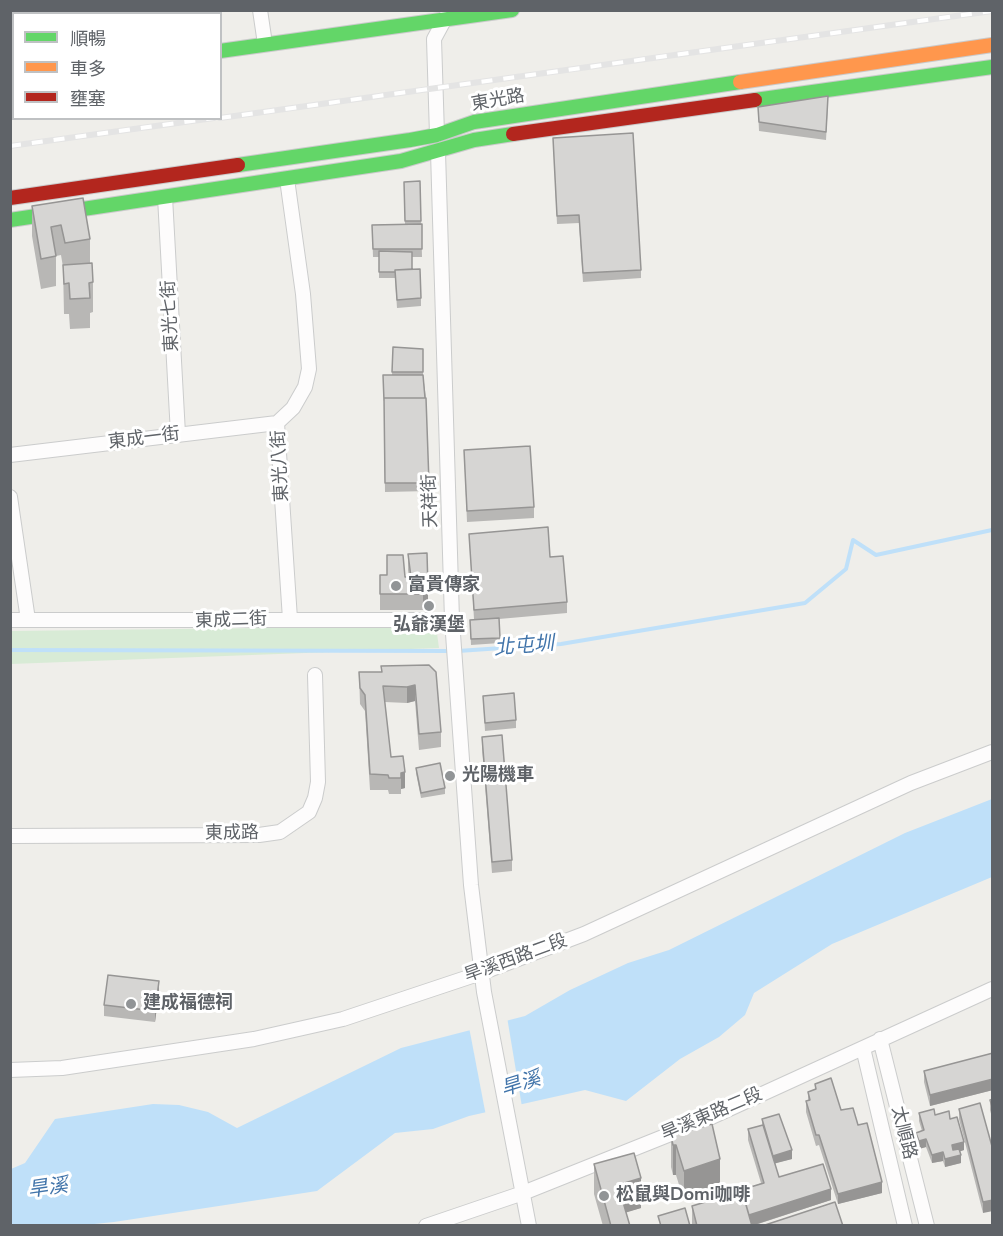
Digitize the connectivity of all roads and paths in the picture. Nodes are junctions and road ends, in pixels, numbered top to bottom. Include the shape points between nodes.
1 (260, 10) edge
2 (512, 10) edge
3 (447, 16) edge
4 (265, 44) junction
5 (993, 45) edge
6 (222, 51) edge
7 (993, 67) edge
8 (437, 135) junction
9 (438, 152) junction
10 (287, 179) junction
11 (165, 197) junction
12 (10, 198) edge
13 (10, 220) edge
14 (277, 423) junction
15 (178, 434) junction
16 (10, 455) edge
17 (10, 498) edge
18 (290, 619) junction
19 (10, 620) edge
20 (28, 620) junction
21 (452, 620) junction
22 (315, 675) dead end
23 (993, 752) edge
24 (10, 836) edge
25 (481, 973) junction
26 (993, 988) edge
27 (880, 1039) junction
28 (863, 1048) junction
29 (10, 1070) edge
30 (523, 1193) junction
31 (426, 1226) edge
32 (529, 1226) edge
33 (905, 1226) edge
34 (927, 1226) edge

1 - 4 street
2 - 3 street
3 - 4 street
3 - 8 street, 天祥街 via 434,39
4 - 6 street
5 - 8 street, 東光路 via 474,122
7 - 9 street, 東光路 via 474,140
8 - 9 street, 天祥街
8 - 12 street, 東光路
9 - 10 street, 東光路
9 - 21 street, 天祥街
10 - 11 street, 東光路
10 - 14 street, 東光八街 via 309,369 305,387
11 - 13 street, 東光路
11 - 15 street, 東光七街
14 - 15 street, 東成一街
14 - 18 street, 東光八街
15 - 16 street, 東成一街
17 - 20 street
18 - 20 street, 東成二街
18 - 21 street, 東成二街
19 - 20 street, 東成二街
21 - 25 street, 天祥街
22 - 24 street, 東成路 via 318,782 309,812 280,832
23 - 25 street, 旱溪西路二段 via 911,783 585,933
25 - 29 street, 旱溪西路二段 via 343,1019 288,1032 62,1068
25 - 30 street, 天祥街
26 - 27 street, 旱溪東路二段
27 - 28 street, 旱溪東路二段
27 - 34 street, 太順路
28 - 30 street, 旱溪東路二段 via 703,1120
28 - 33 street, 太順路
30 - 31 street, 旱溪東路二段
30 - 32 street, 天祥街

